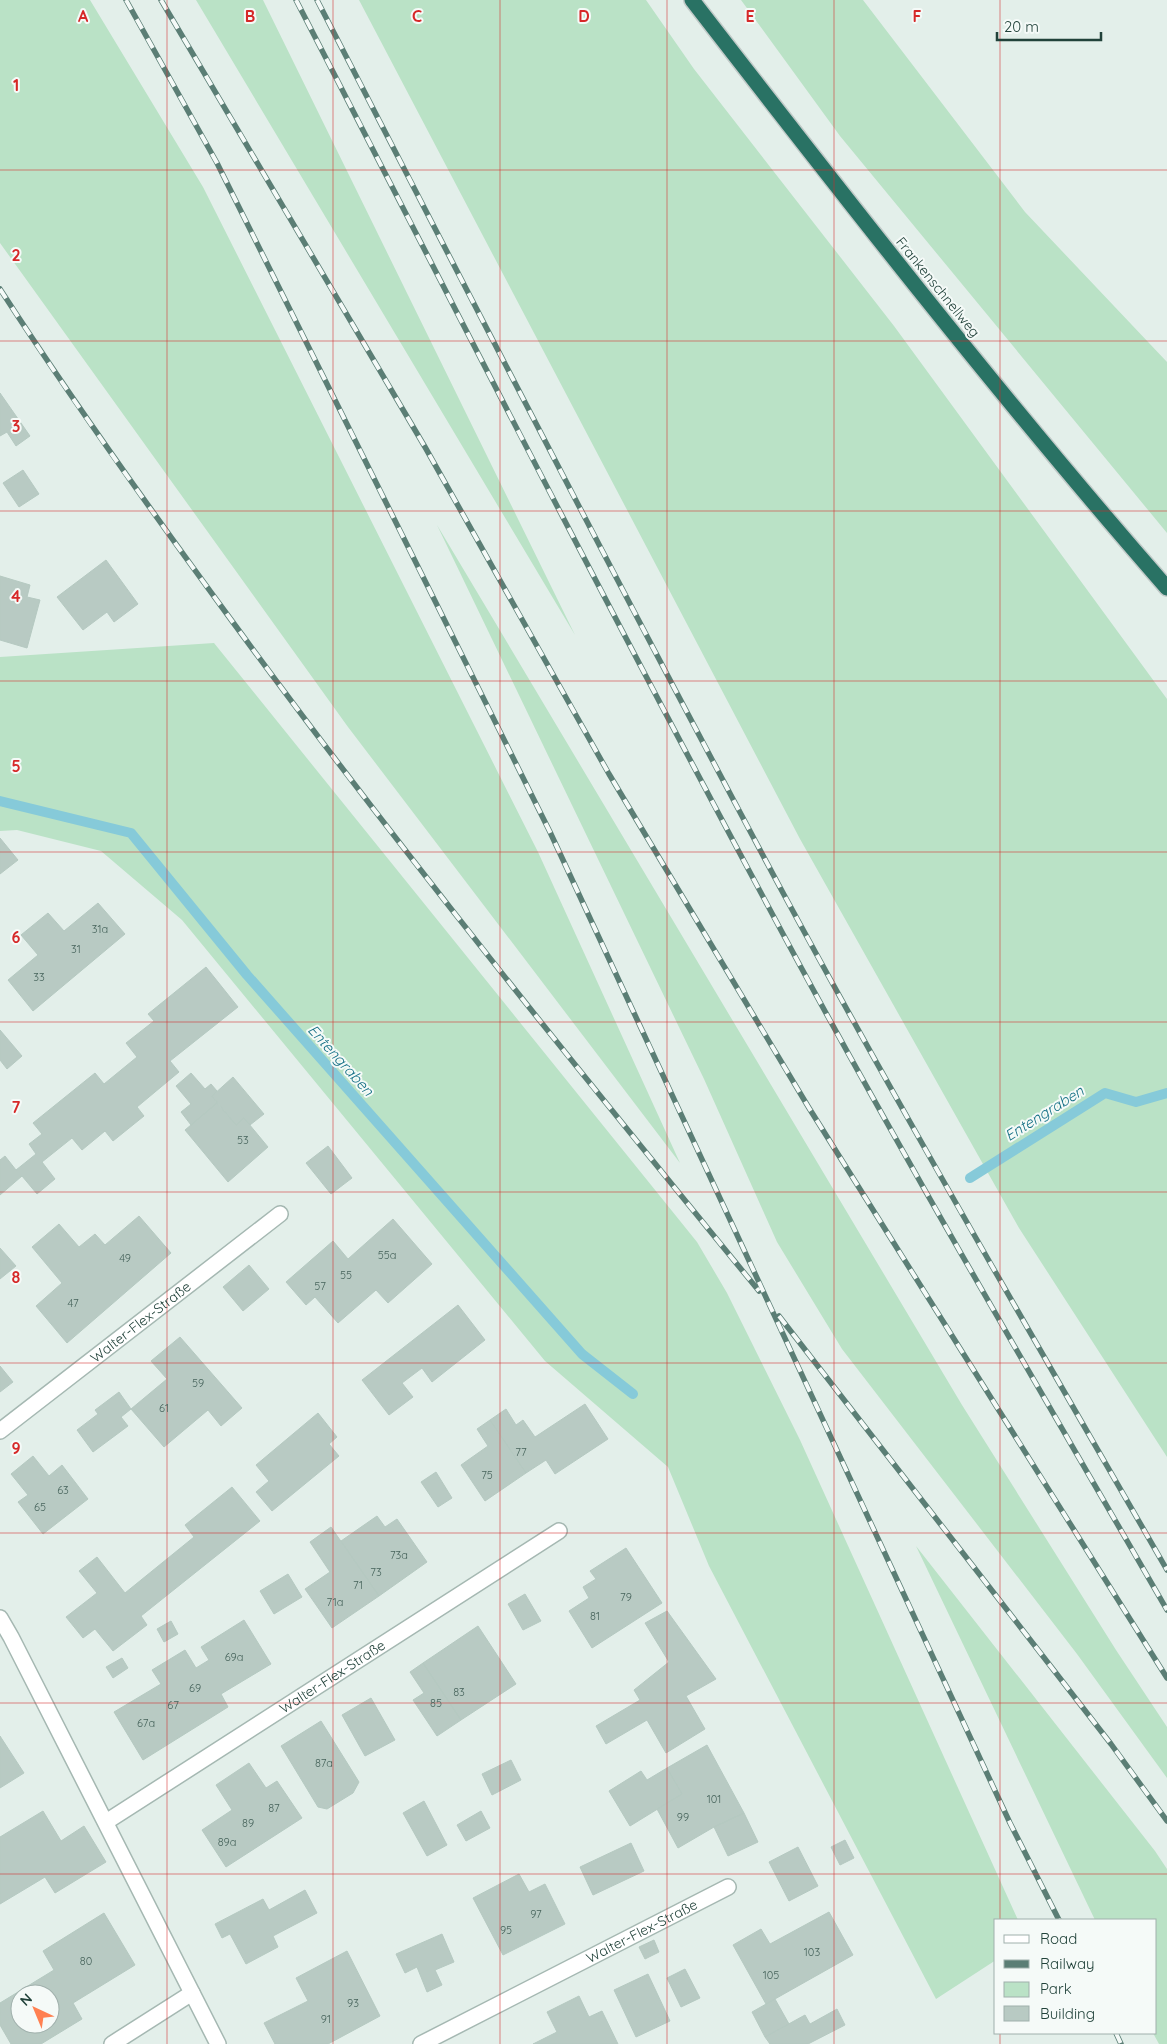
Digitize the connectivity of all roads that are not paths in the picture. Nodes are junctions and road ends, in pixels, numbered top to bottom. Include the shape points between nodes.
1 (692, 0) edge
2 (1167, 588) edge
3 (280, 1214) dead end
4 (0, 1431) edge
5 (559, 1531) dead end
6 (0, 1618) edge
7 (6, 1641) edge
8 (106, 1822) junction
9 (728, 1887) dead end
10 (192, 1993) junction
11 (112, 2044) edge
12 (218, 2044) edge
13 (421, 2044) edge

1 - 2 highway, Frankenschnellweg via 1024,422
3 - 4 street, Walter-Flex-Straße
5 - 8 street, Walter-Flex-Straße
6 - 7 street
7 - 8 street
8 - 10 street
9 - 13 street, Walter-Flex-Straße
10 - 11 street
10 - 12 street

